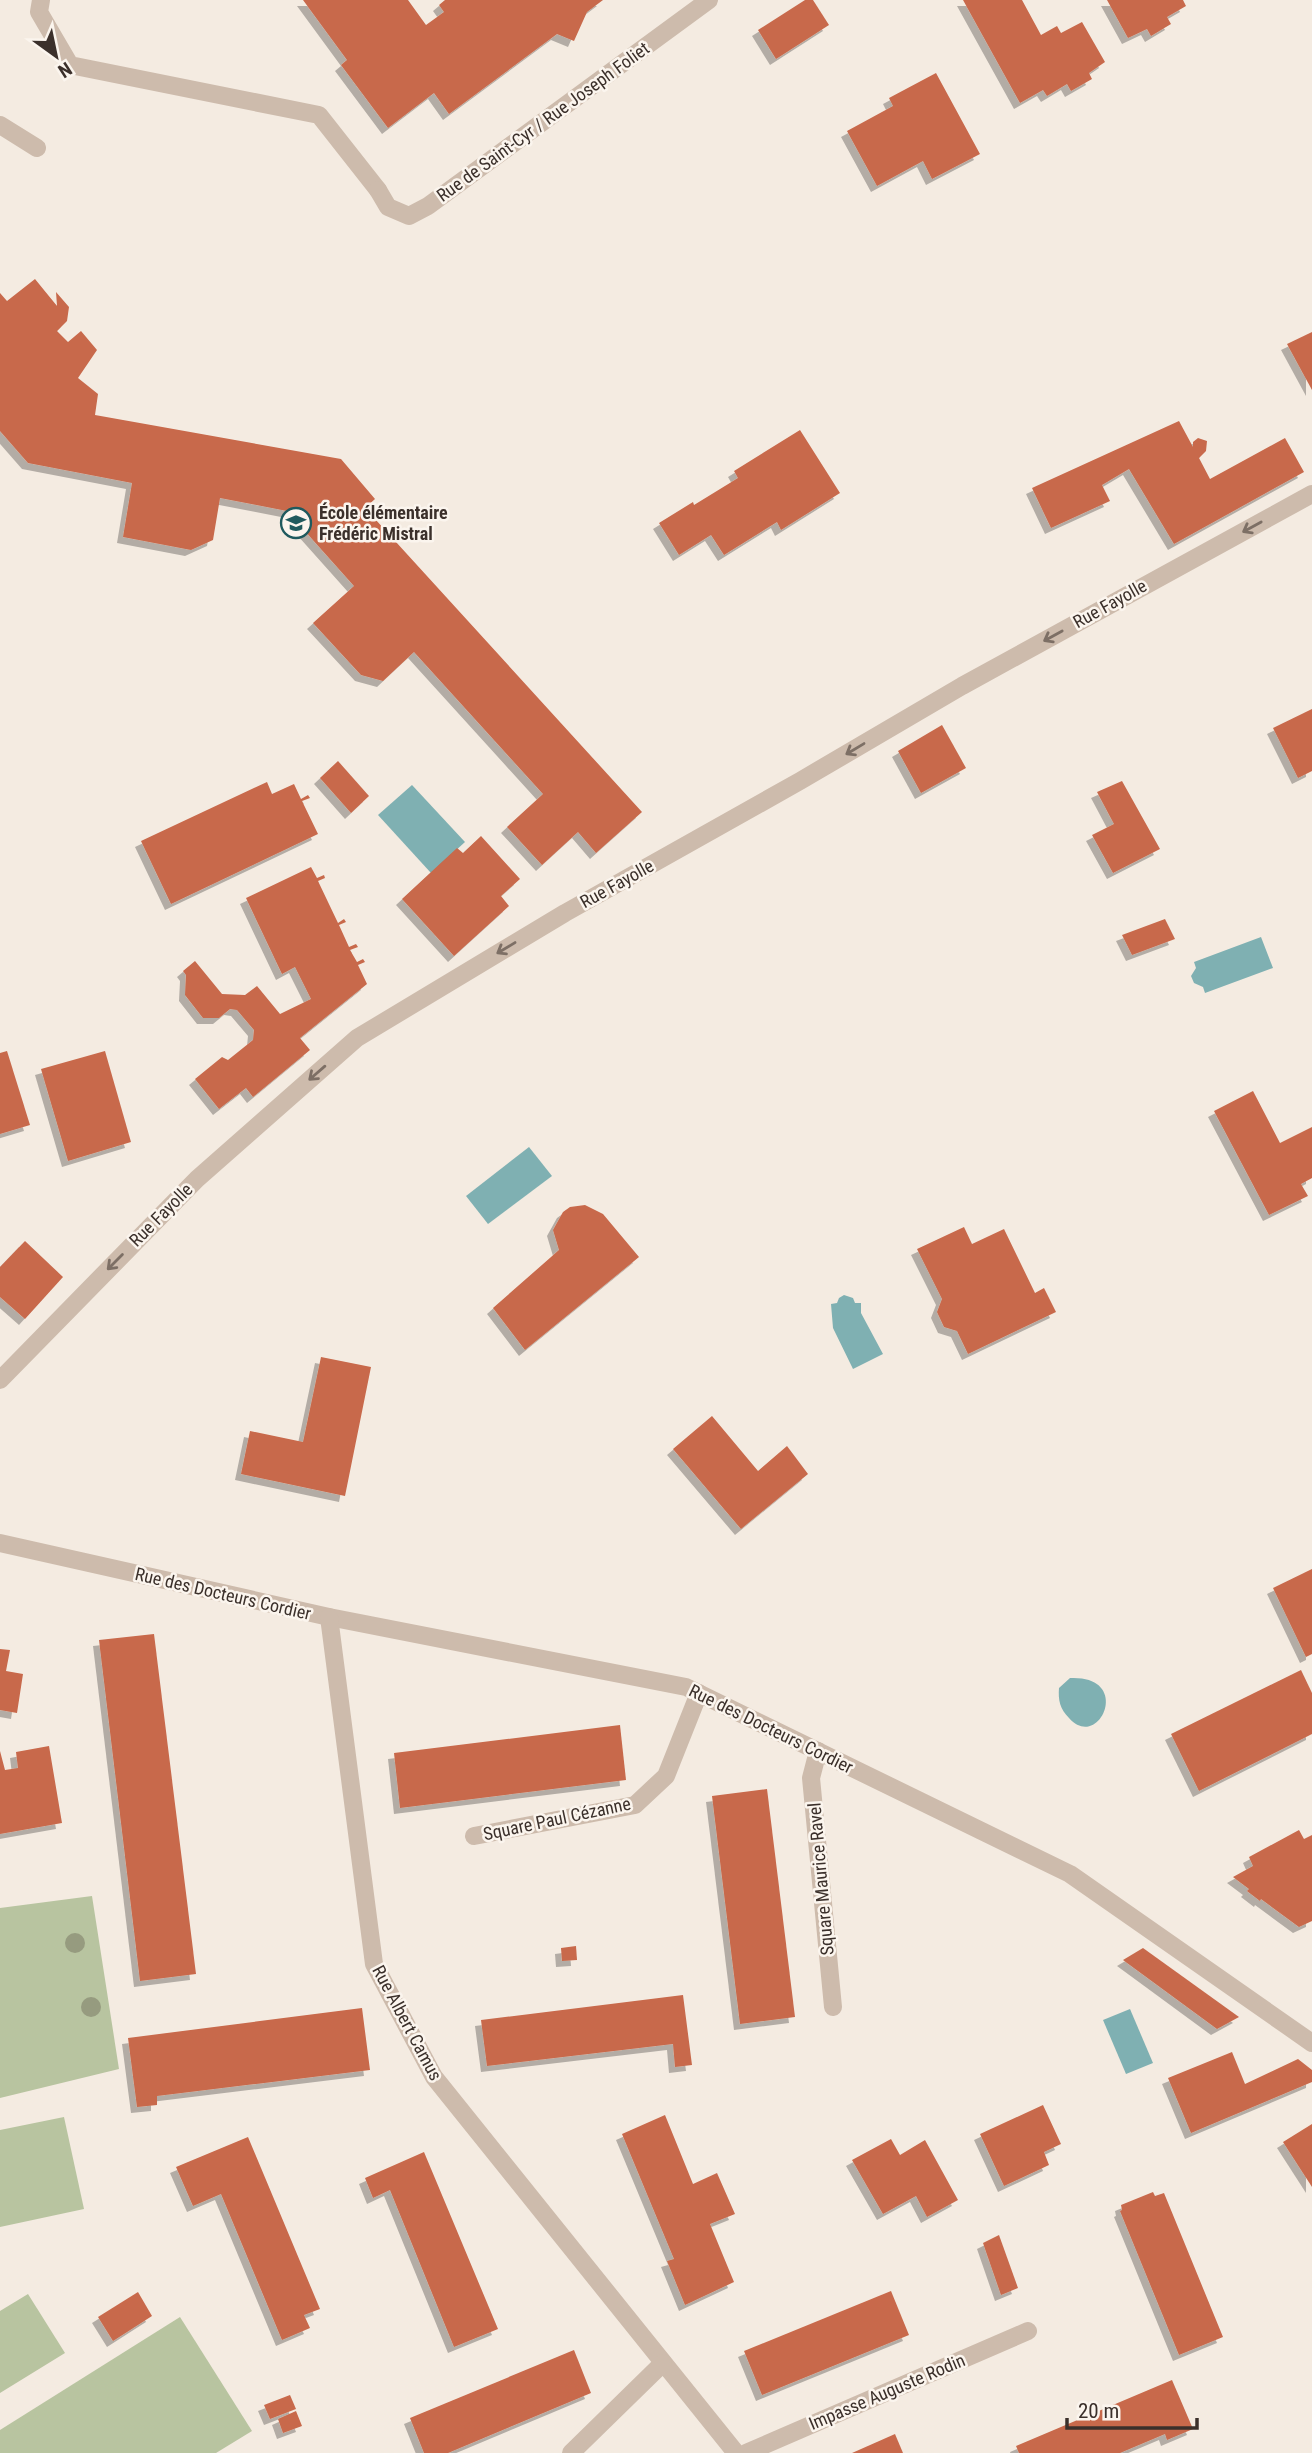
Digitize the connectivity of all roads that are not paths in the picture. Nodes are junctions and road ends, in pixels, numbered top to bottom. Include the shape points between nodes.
1 (41, 0) edge
2 (709, 0) edge
3 (0, 125) edge
4 (37, 148) dead end
5 (1312, 494) edge
6 (0, 1380) edge
7 (0, 1544) edge
8 (329, 1618) junction
9 (699, 1693) junction
10 (818, 1751) junction
11 (474, 1836) dead end
12 (833, 2007) dead end
13 (1312, 2043) edge
14 (1028, 2331) dead end
15 (663, 2363) junction
16 (571, 2453) edge
17 (736, 2453) edge
18 (747, 2453) edge

1 - 2 street, Rue de Saint-Cyr / Rue Joseph Foliet via 39,12 70,65 318,115 388,207 409,216
3 - 4 street
5 -> 6 street, Rue Fayolle via 962,686 357,1038 197,1179
7 - 8 street, Rue des Docteurs Cordier
8 - 9 street, Rue des Docteurs Cordier
8 - 15 street, Rue Albert Camus via 374,1964 434,2077
9 - 10 street, Rue des Docteurs Cordier
9 - 11 street, Square Paul Cézanne via 666,1776 635,1805
10 - 12 street, Square Maurice Ravel via 811,1778
10 - 13 street, Rue des Docteurs Cordier via 1070,1874
14 - 18 street, Impasse Auguste Rodin
15 - 16 street
15 - 17 street, Rue Albert Camus

